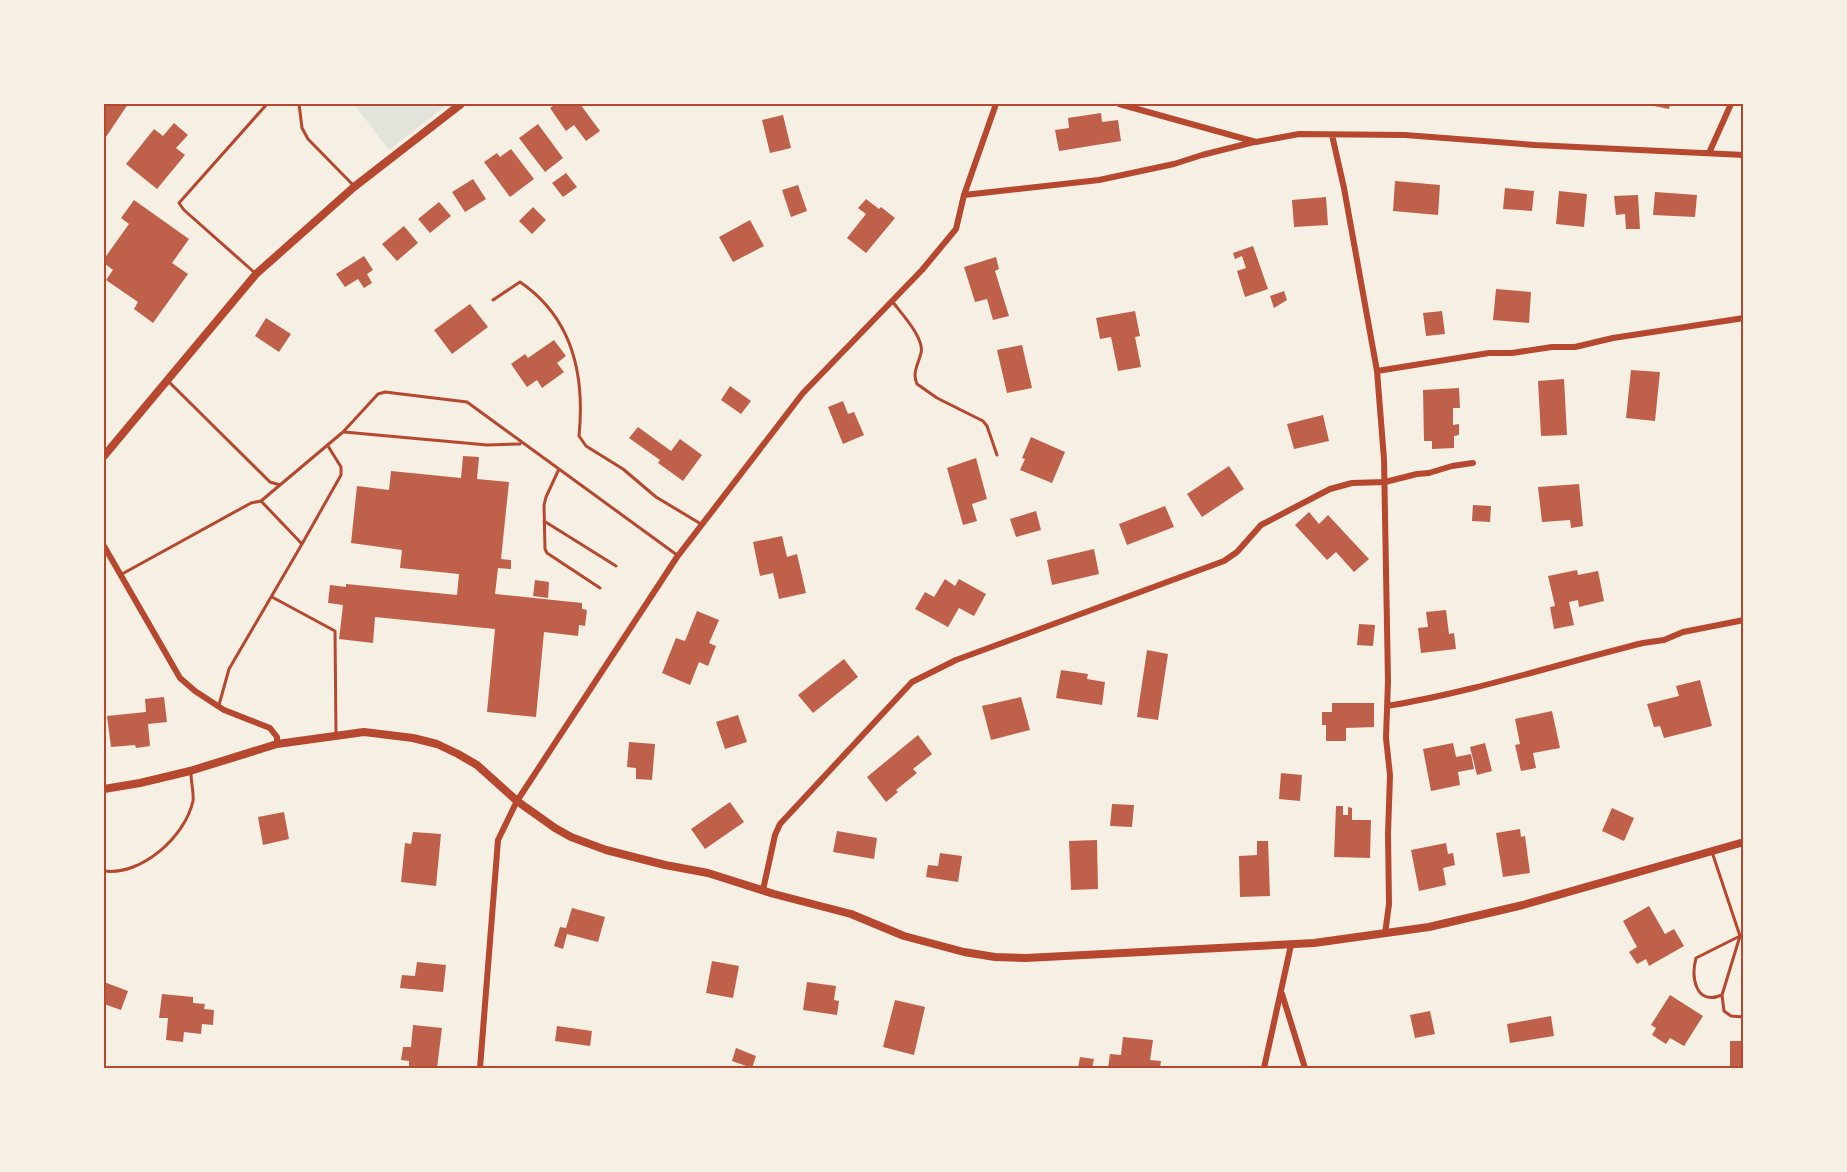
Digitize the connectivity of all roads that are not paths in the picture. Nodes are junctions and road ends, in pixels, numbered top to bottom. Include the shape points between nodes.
1 (267, 104) edge
2 (299, 104) edge
3 (461, 104) edge
4 (996, 104) edge
5 (1119, 104) edge
6 (1731, 104) edge
7 (1332, 135) junction
8 (1256, 142) junction
9 (1709, 153) junction
10 (1743, 155) edge
11 (354, 187) junction
12 (964, 195) junction
13 (256, 274) junction
14 (493, 300) dead end
15 (891, 301) junction
16 (1743, 318) edge
17 (1377, 372) junction
18 (167, 380) junction
19 (344, 432) junction
20 (522, 444) junction
21 (327, 446) junction
22 (997, 455) dead end
23 (104, 456) edge
24 (1473, 463) dead end
25 (559, 468) junction
26 (1385, 482) junction
27 (280, 485) junction
28 (261, 501) junction
29 (544, 521) junction
30 (701, 524) junction
31 (302, 544) junction
32 (104, 546) edge
33 (678, 555) junction
34 (616, 566) dead end
35 (120, 574) junction
36 (600, 588) dead end
37 (272, 597) junction
38 (1743, 620) edge
39 (1387, 706) junction
40 (219, 707) junction
41 (336, 736) junction
42 (277, 744) junction
43 (190, 771) junction
44 (104, 789) edge
45 (518, 801) junction
46 (1743, 842) edge
47 (1712, 851) junction
48 (104, 871) edge
49 (764, 890) junction
50 (1385, 934) junction
51 (1740, 936) junction
52 (1743, 940) edge
53 (1291, 945) junction
54 (1281, 992) junction
55 (1722, 995) junction
56 (1743, 1017) edge
57 (480, 1068) edge
58 (1264, 1068) edge
59 (1305, 1068) edge

1 - 13 lane via 180,203
2 - 11 lane via 302,128 309,139
3 - 11 street
4 - 12 street
5 - 8 street
6 - 9 street
7 - 8 street via 1299,134
7 - 9 street via 1405,135 1487,143
7 - 17 street
8 - 12 street via 1174,165 1099,180
9 - 10 street
11 - 13 street
12 - 15 street via 956,229
13 - 18 street
14 - 30 lane via 520,282 532,290 559,322 572,345 578,371 579,436 586,447
15 - 22 lane via 921,345 915,368 916,384 983,422
15 - 30 street via 803,393
16 - 17 street via 1575,347 1489,353
17 - 26 street
18 - 23 street
18 - 27 lane via 270,482
19 - 20 lane via 487,445
19 - 20 lane via 378,394 385,392 467,402
19 - 21 lane
20 - 25 lane
21 - 27 lane
21 - 31 lane via 341,467 341,475
24 - 26 street
25 - 29 lane via 546,497
25 - 33 lane
26 - 39 street
26 - 49 street via 1352,483 1330,489 1261,525 1224,561 956,660 912,682 780,824
27 - 28 lane
28 - 31 lane
28 - 35 lane
29 - 34 lane
29 - 36 lane via 547,553
30 - 33 street
31 - 37 lane
32 - 35 street
33 - 45 street
35 - 40 street via 180,678
37 - 40 lane via 229,669
37 - 41 lane via 334,631
38 - 39 street
39 - 50 street via 1389,904
40 - 42 street via 270,728
41 - 42 street
41 - 45 street via 364,732 437,744 477,765
42 - 43 street
43 - 44 street
43 - 48 lane via 193,799 186,821 168,846 132,869
45 - 49 street via 555,828 606,850
45 - 57 street via 498,840
46 - 47 street
47 - 50 street via 1523,905
47 - 51 lane
49 - 53 street via 851,914 904,936 995,957
50 - 53 street
51 - 52 lane
51 - 55 lane
51 - 55 lane via 1696,958 1692,972 1695,987 1705,997 1714,999
53 - 54 street
54 - 58 street
54 - 59 street
55 - 56 lane via 1724,1011

